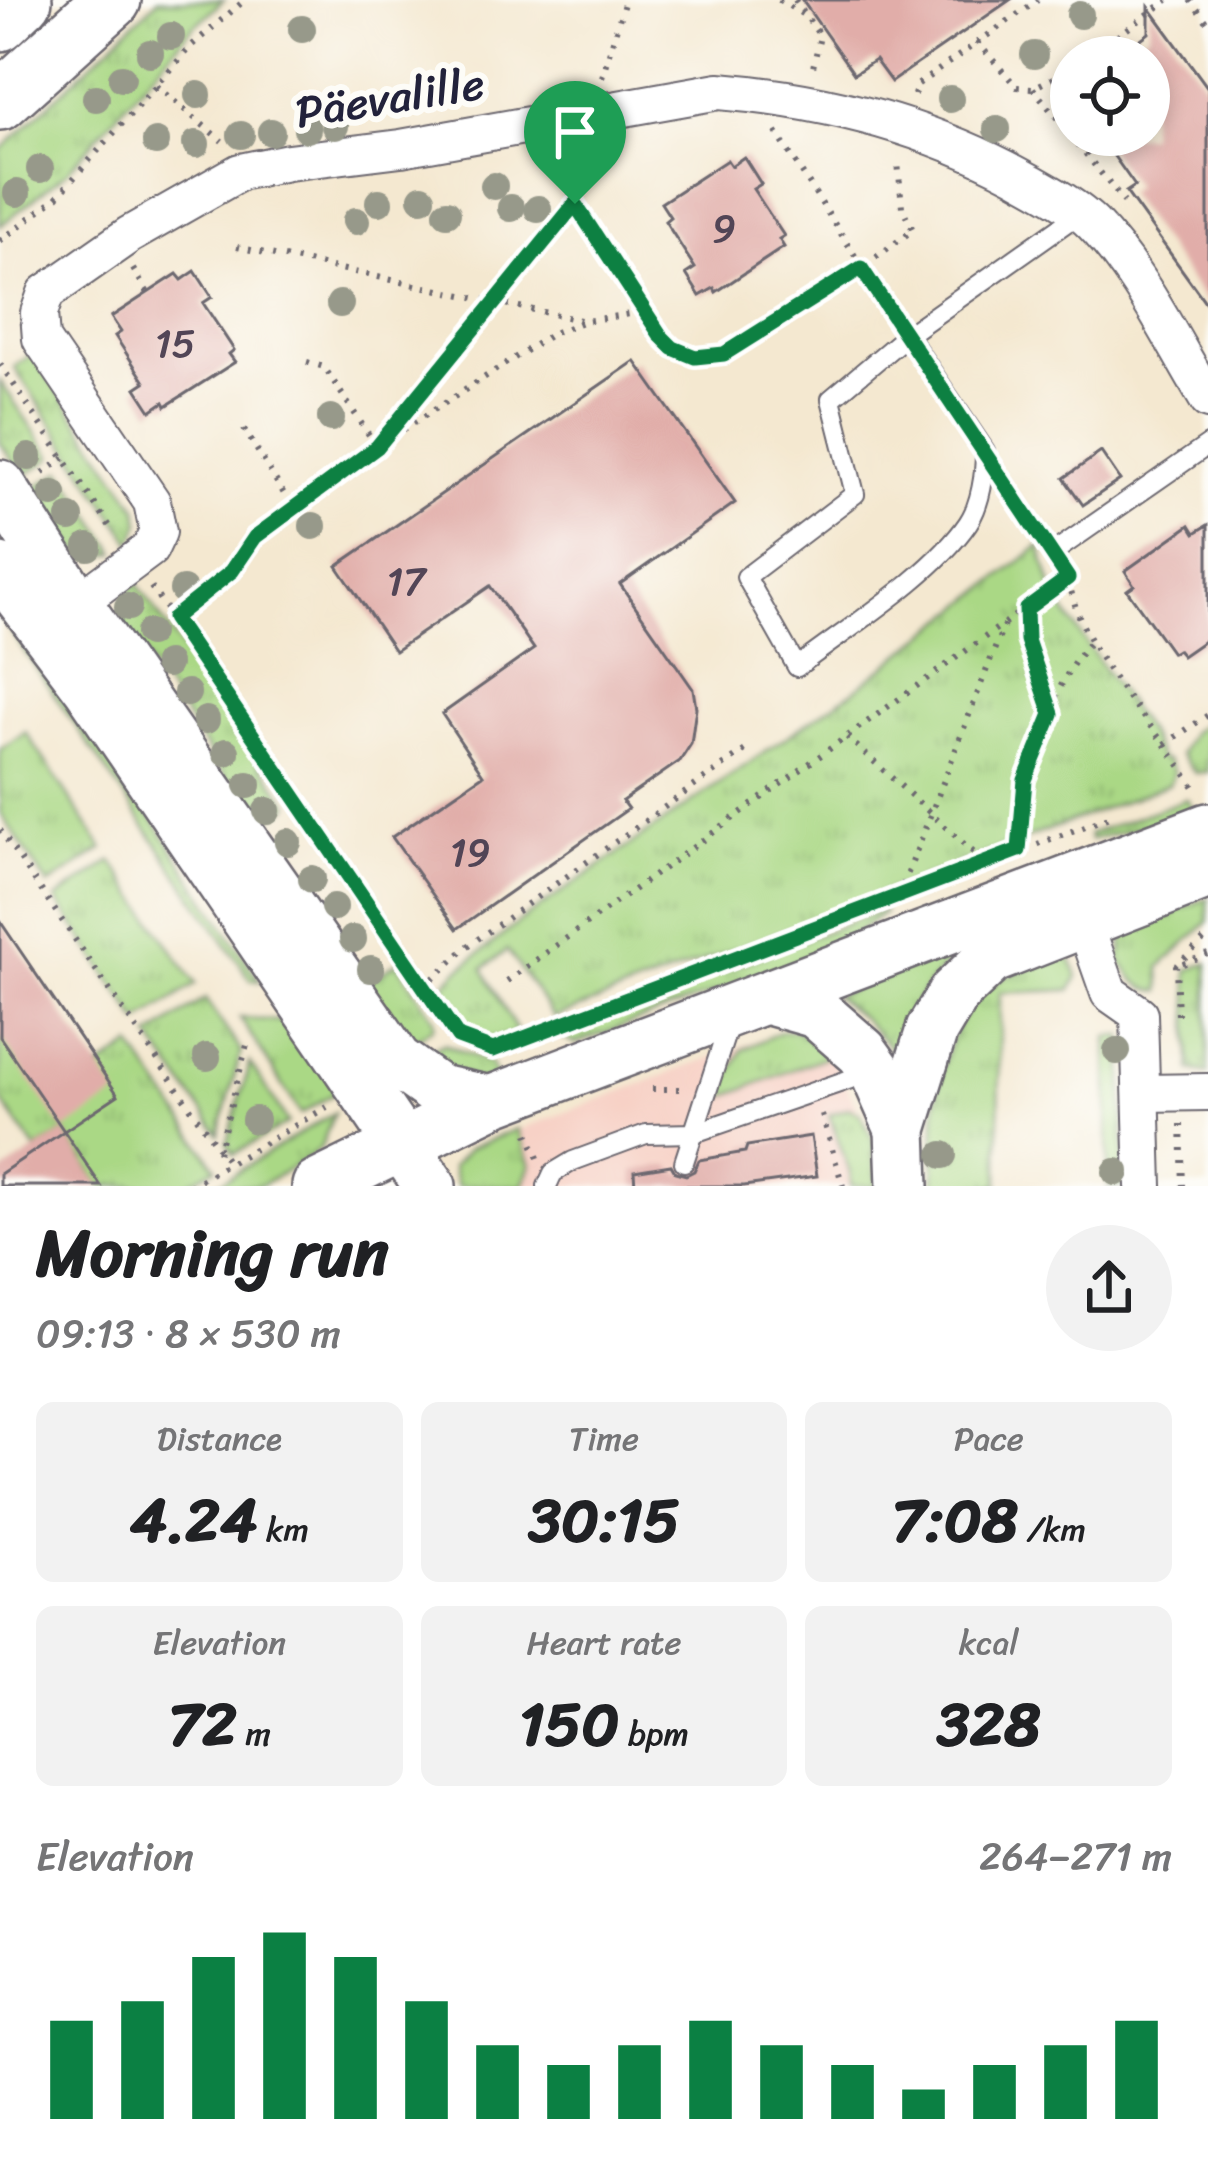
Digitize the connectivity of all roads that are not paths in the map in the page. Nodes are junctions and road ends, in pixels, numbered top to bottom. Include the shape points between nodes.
1 (23, 0) edge
2 (112, 0) edge
3 (0, 22) edge
4 (0, 101) edge
5 (1080, 213) junction
6 (907, 335) junction
7 (1208, 400) edge
8 (1208, 445) edge
9 (0, 486) edge
10 (1054, 552) road end
11 (0, 569) edge
12 (76, 604) junction
13 (1192, 803) edge
14 (1208, 873) edge
15 (1077, 902) junction
16 (750, 1004) junction
17 (875, 1070) junction
18 (1208, 1092) edge
19 (1144, 1093) junction
20 (490, 1102) junction
21 (901, 1130) junction
22 (694, 1133) junction
23 (401, 1143) junction
24 (684, 1162) dead end
25 (319, 1186) edge
26 (430, 1186) edge
27 (547, 1186) edge
28 (903, 1186) edge
29 (1144, 1186) edge

1 - 3 main road
2 - 4 main road
5 - 6 lane
5 - 7 street, Päevalille via 1124,260
5 - 12 street, Päevalille via 990,160 906,125 719,91 240,172 46,293 40,339 152,502 158,532 150,549
6 - 6 lane via 985,451 972,519 942,555 797,667 746,577 855,494 831,399
8 - 10 lane
9 - 12 main road
11 - 23 main road
12 - 20 main road via 396,1061 438,1091
13 - 15 main road
14 - 15 main road
15 - 16 main road
15 - 19 street via 1109,993 1139,1014
15 - 21 main road via 991,958 954,993 932,1030
16 - 17 main road via 815,1012
16 - 20 main road
16 - 22 lane
17 - 21 main road
17 - 22 lane
18 - 19 street
19 - 29 street
20 - 23 main road
21 - 28 main road
22 - 24 lane
22 - 27 lane via 646,1134 573,1161
23 - 25 main road
23 - 26 main road

